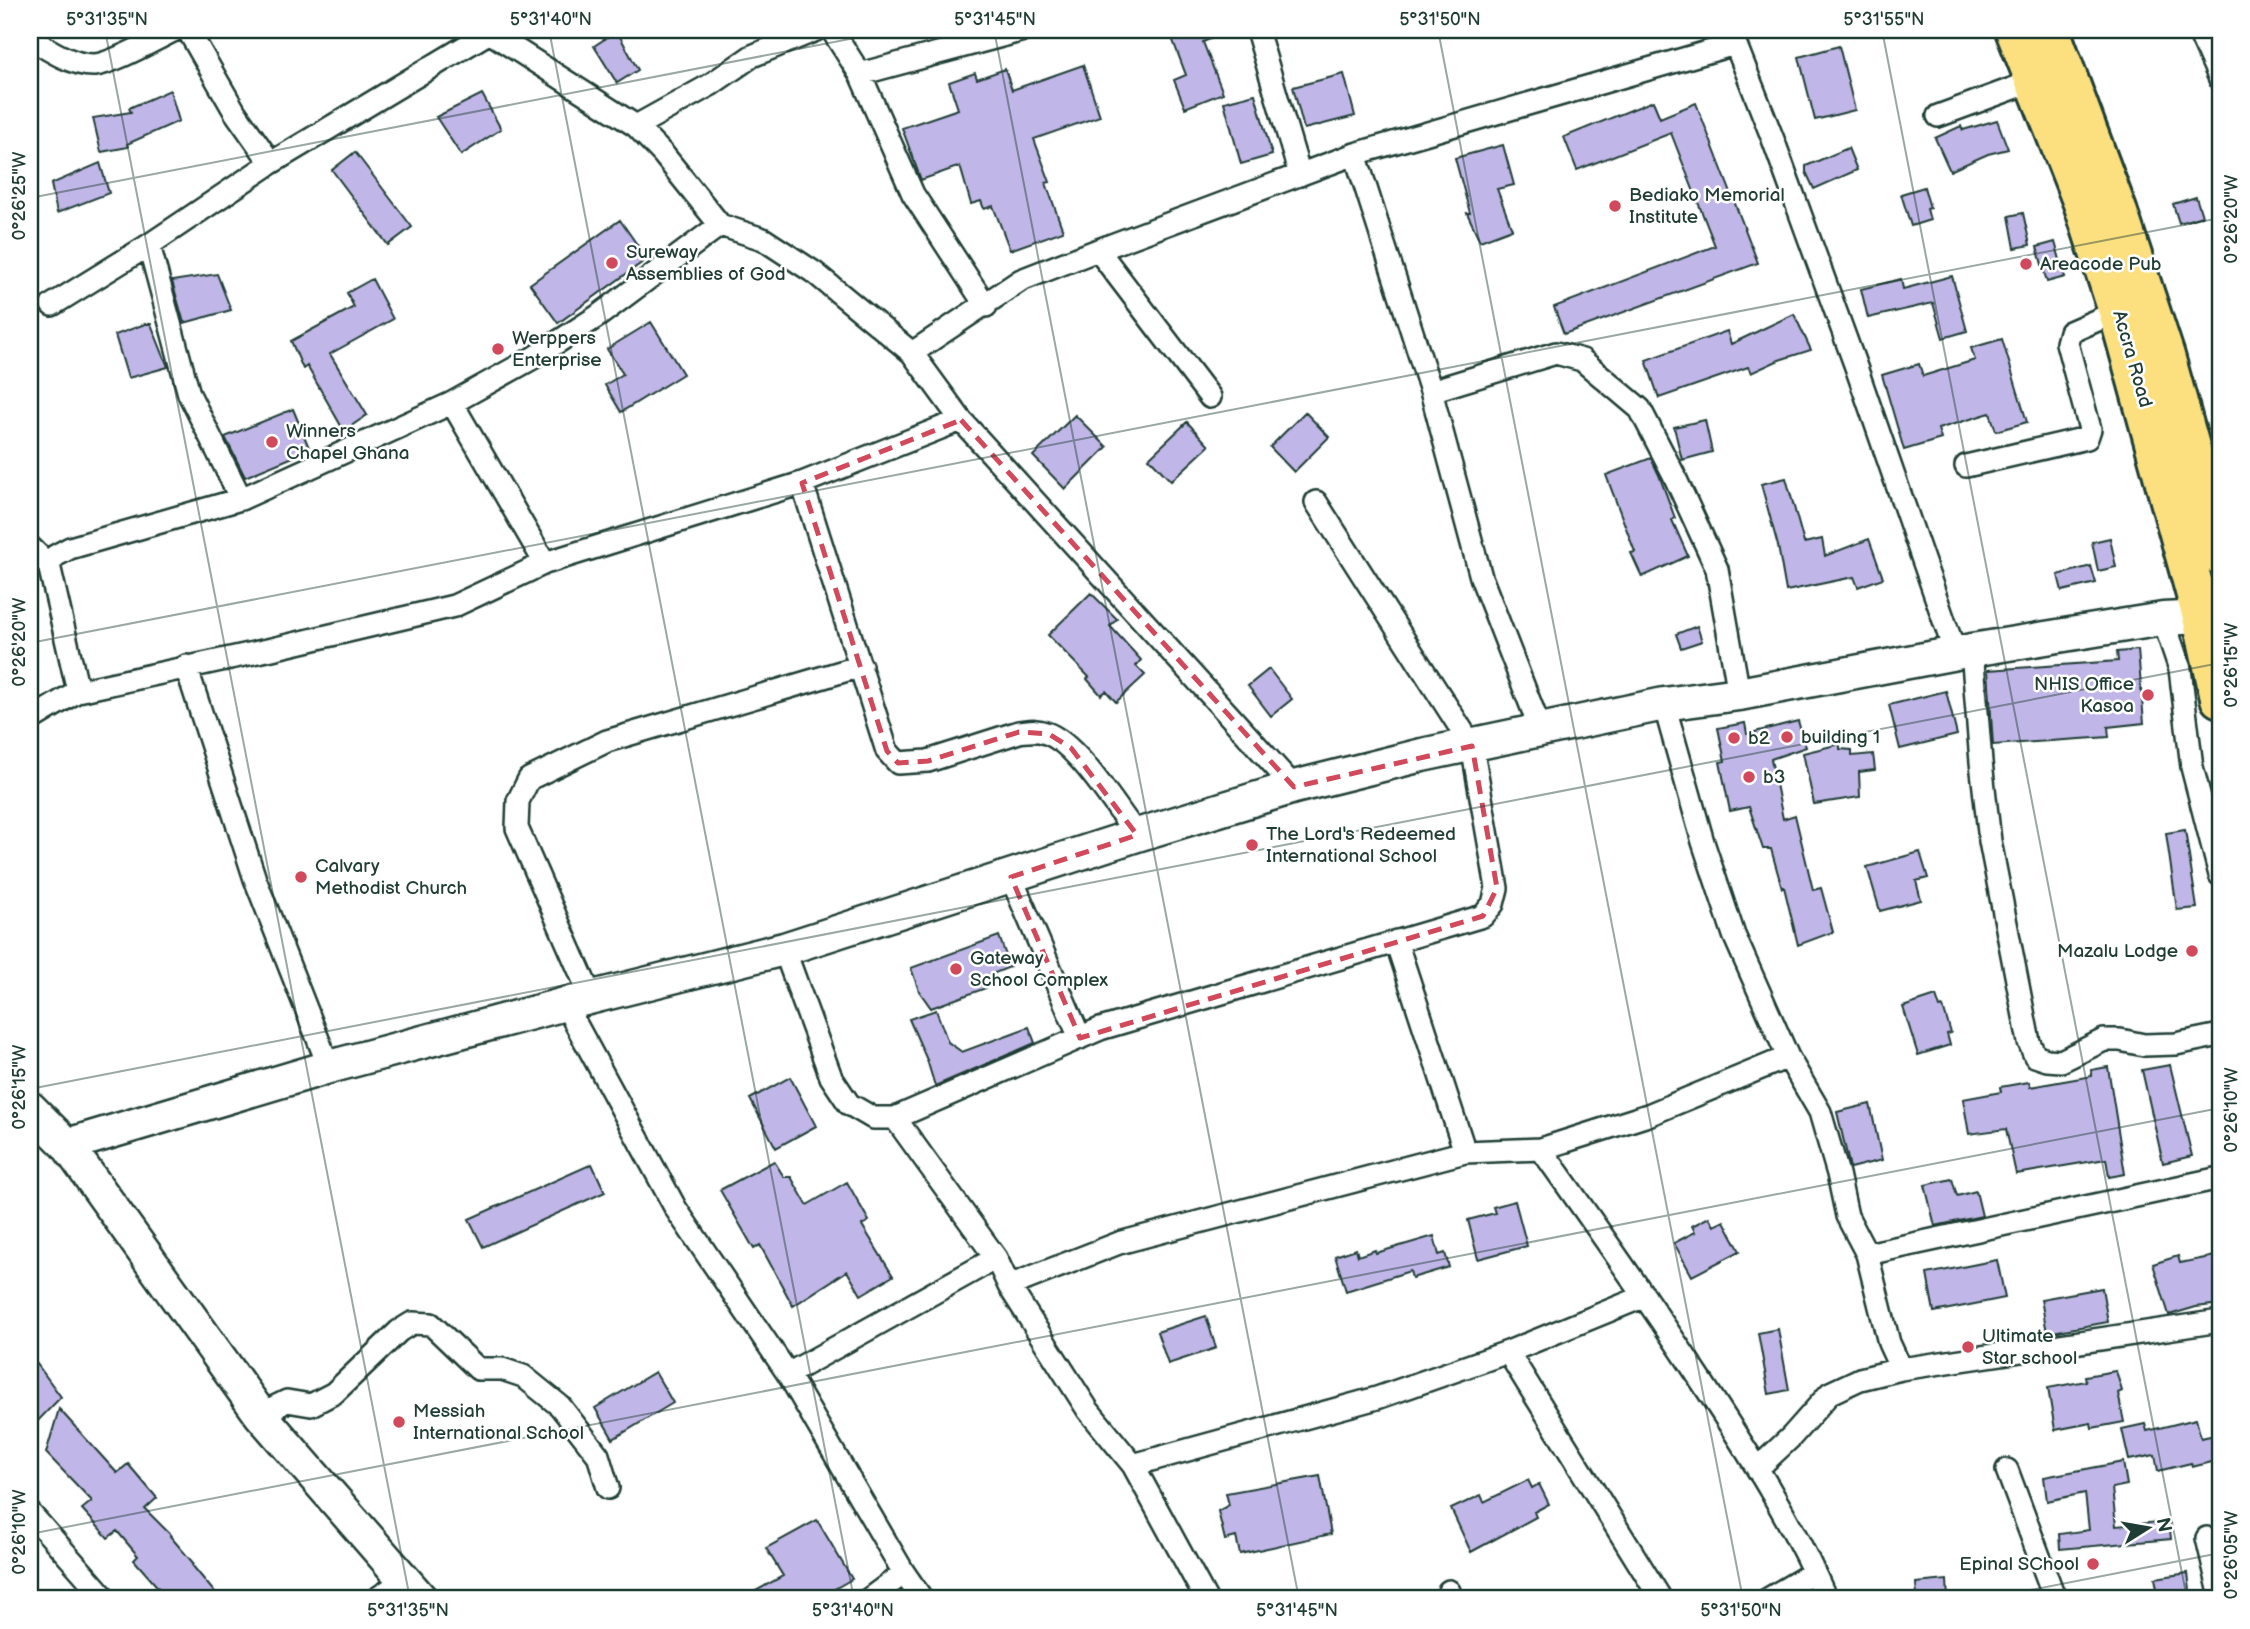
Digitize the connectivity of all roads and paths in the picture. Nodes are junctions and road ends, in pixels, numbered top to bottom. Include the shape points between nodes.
1 (175, 30) edge
2 (188, 30) edge
3 (816, 30) edge
4 (832, 30) edge
5 (1024, 30) edge
6 (1257, 30) edge
7 (2015, 30) edge
8 (2050, 30) edge
9 (2198, 30) edge
10 (487, 31) edge
11 (30, 37) edge
12 (1732, 37) edge
13 (860, 74) junction
14 (2220, 79) edge
15 (2036, 80) junction
16 (1938, 116) dead end
17 (636, 127) junction
18 (1355, 154) junction
19 (271, 163) junction
20 (1300, 175) junction
21 (720, 225) junction
22 (149, 245) junction
23 (1098, 250) junction
24 (51, 305) dead end
25 (986, 306) junction
26 (2119, 311) junction
27 (912, 353) junction
28 (1431, 391) junction
29 (1210, 397) dead end
30 (452, 403) junction
31 (961, 420) junction
32 (1966, 466) dead end
33 (802, 483) junction
34 (241, 499) junction
35 (1316, 502) dead end
36 (30, 547) edge
37 (2220, 555) edge
38 (545, 563) junction
39 (49, 565) junction
40 (2202, 617) junction
41 (2163, 619) junction
42 (1964, 652) junction
43 (186, 666) junction
44 (861, 666) junction
45 (78, 691) junction
46 (1739, 694) junction
47 (2220, 698) edge
48 (1664, 704) junction
49 (30, 720) edge
50 (1541, 731) junction
51 (1472, 747) junction
52 (1294, 787) junction
53 (1137, 835) junction
54 (2220, 875) edge
55 (1012, 877) junction
56 (1396, 941) junction
57 (784, 949) junction
58 (578, 1000) junction
59 (2220, 1035) edge
60 (1080, 1038) junction
61 (1788, 1056) junction
62 (329, 1067) junction
63 (30, 1108) edge
64 (895, 1118) junction
65 (67, 1145) junction
66 (1541, 1150) junction
67 (1465, 1152) junction
68 (2220, 1178) edge
69 (1867, 1254) junction
70 (996, 1258) junction
71 (1009, 1286) junction
72 (1645, 1296) junction
73 (2220, 1321) edge
74 (1508, 1352) junction
75 (1901, 1369) junction
76 (788, 1374) junction
77 (260, 1413) junction
78 (1133, 1465) junction
79 (1758, 1468) junction
80 (2007, 1470) dead end
81 (608, 1488) dead end
82 (30, 1513) edge
83 (2207, 1538) dead end
84 (1814, 1572) junction
85 (904, 1573) junction
86 (412, 1590) edge
87 (2220, 1593) edge
88 (106, 1599) edge
89 (376, 1599) edge
90 (870, 1599) edge
91 (922, 1599) edge
92 (1206, 1599) edge
93 (1661, 1599) edge
94 (1768, 1599) edge
95 (1826, 1599) edge
96 (2055, 1599) edge

1 - 11 street via 95,65 70,59
2 - 19 street via 235,112
3 - 17 street via 752,56
4 - 13 street
5 - 13 street
6 - 20 street
7 - 15 highway, Accra Road
8 - 37 highway, Accra Road via 2152,317
9 - 14 street
10 - 17 street
10 - 19 street
12 - 18 street
12 - 42 street
13 - 25 street via 913,194
15 - 16 street
15 - 26 highway, Accra Road via 2084,203
17 - 21 street
18 - 20 street
18 - 28 street
19 - 22 street
20 - 23 street
21 - 27 street via 763,239 815,273
21 - 30 street via 598,316
22 - 24 street
22 - 34 street via 189,394
23 - 25 street via 1021,280
23 - 29 street
25 - 27 street
26 - 32 street via 2070,332 2067,342 2090,429 2087,438
26 - 40 highway, Accra Road
27 - 31 street
28 - 46 street via 1556,353 1582,360 1640,409 1717,569
28 - 50 street via 1481,577
30 - 34 street
30 - 38 street
31 - 33 street
31 - 52 street
33 - 38 street
33 - 44 street
34 - 39 street via 70,548
35 - 51 street
36 - 39 street
38 - 43 street via 454,606
39 - 45 street
40 - 41 street
40 - 47 highway, Accra Road
41 - 42 street
41 - 54 street via 2180,669 2192,767
42 - 46 street
42 - 59 street via 1990,841 2035,1056 2062,1061 2105,1040 2155,1045
43 - 45 street
43 - 62 street via 255,879
44 - 53 street via 887,751 898,762 928,761 1018,732 1049,734 1071,748
44 - 58 street via 607,741 530,779 518,801 517,828
45 - 49 street
46 - 48 street
48 - 50 street
48 - 61 street via 1734,935
50 - 51 street
51 - 52 street
51 - 56 street via 1497,888 1493,904 1483,916
52 - 53 street
53 - 55 street
55 - 57 street
55 - 60 street
56 - 60 street
56 - 67 street
57 - 58 street
57 - 64 street via 831,1077 849,1104 873,1118
58 - 62 street
58 - 76 street via 676,1209
60 - 64 street
61 - 66 street via 1648,1115
61 - 69 street via 1820,1112 1847,1216
62 - 65 street
63 - 65 street
64 - 70 street
65 - 77 street
66 - 67 street
66 - 72 street
67 - 71 street via 1119,1243
68 - 69 street
69 - 75 street via 1889,1342
70 - 71 street
70 - 76 street
71 - 78 street via 1088,1410
72 - 74 street
72 - 79 street
73 - 75 street
74 - 78 street via 1377,1398
74 - 93 street
75 - 79 street via 1860,1379 1830,1393
76 - 85 street
77 - 81 street via 286,1401 311,1405 334,1393 398,1331 412,1323 431,1324 478,1369 502,1369 523,1376 559,1406 598,1455
77 - 86 street
78 - 92 street
79 - 84 street
80 - 96 street
82 - 88 street
83 - 87 street
84 - 94 street
84 - 95 street
85 - 90 street
85 - 91 street
86 - 89 street

